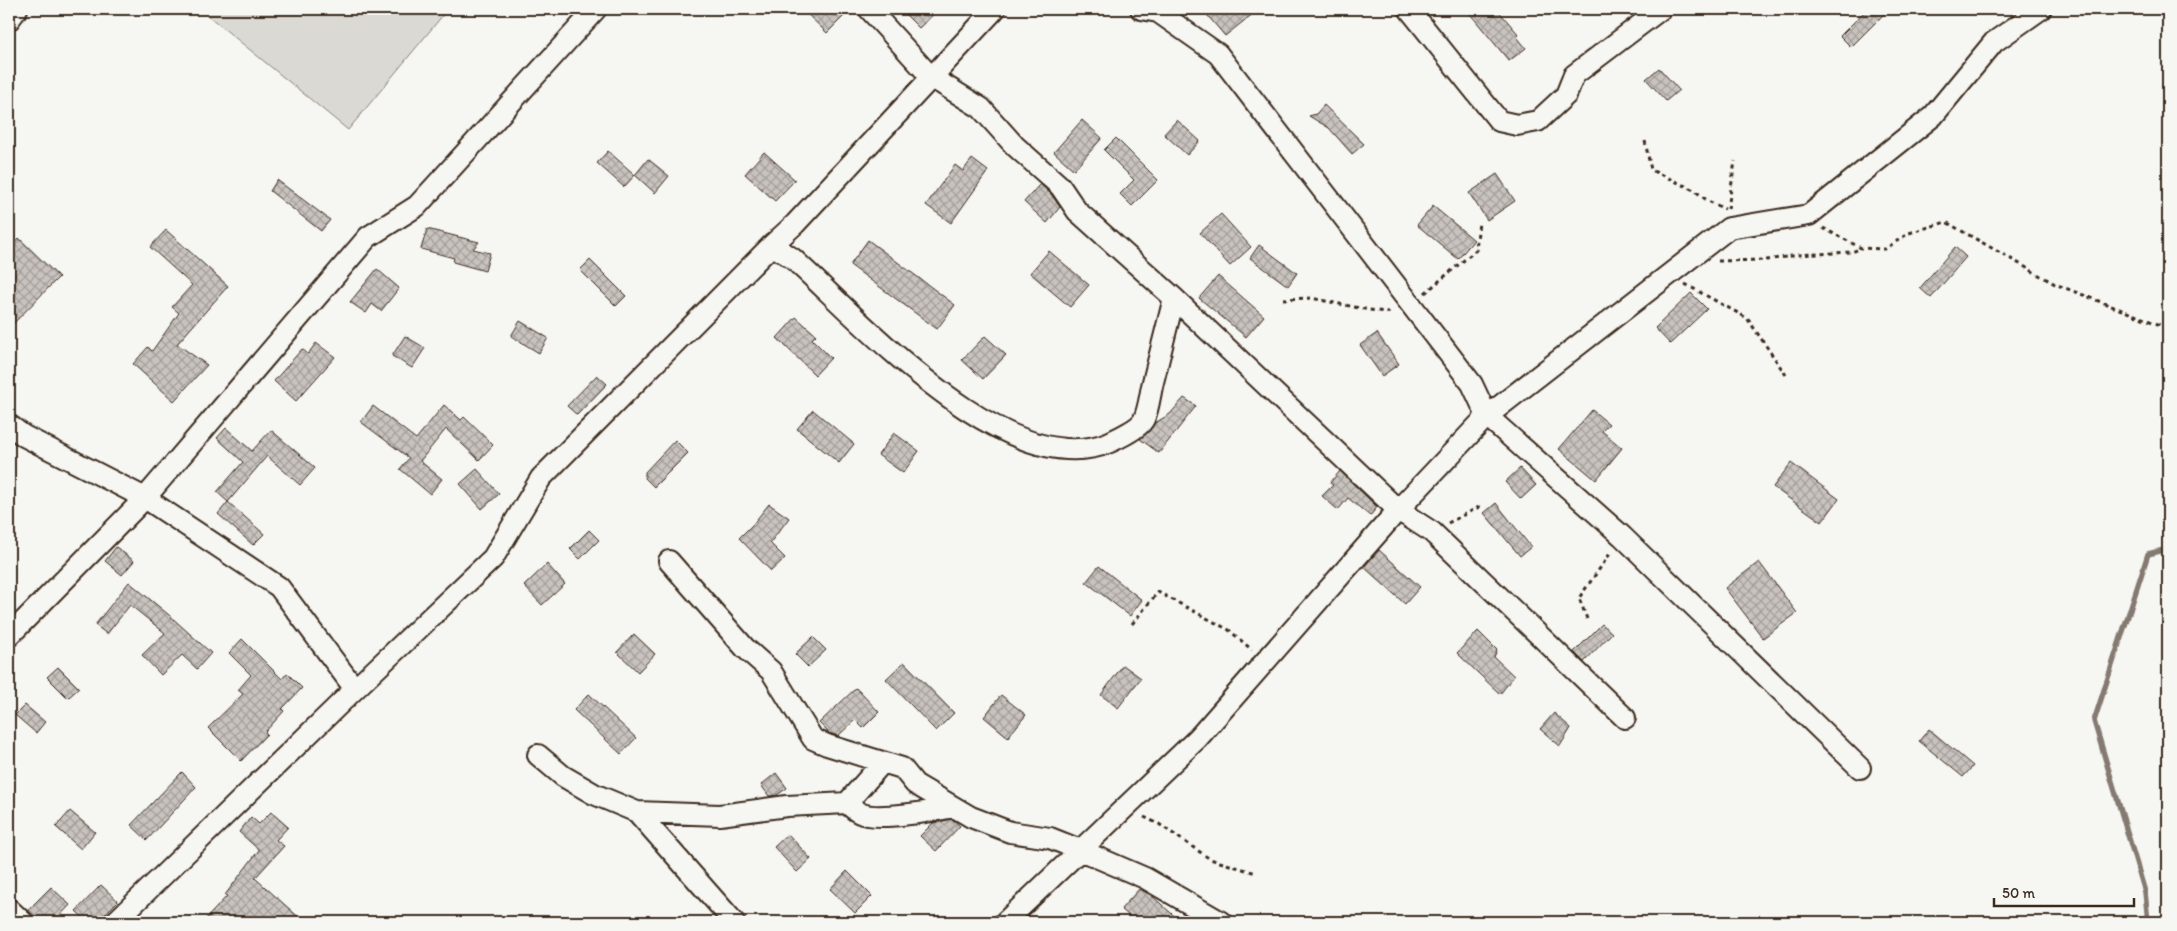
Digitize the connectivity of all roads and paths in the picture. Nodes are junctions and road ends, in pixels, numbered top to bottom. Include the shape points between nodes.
1 (17, 9) edge
2 (596, 9) edge
3 (869, 9) edge
4 (995, 9) edge
5 (1141, 9) edge
6 (1408, 9) edge
7 (1661, 9) edge
8 (2040, 9) edge
9 (9, 20) edge
10 (931, 78) junction
11 (1645, 141) dead end
12 (1735, 161) dead end
13 (1728, 210) junction
14 (1479, 222) dead end
15 (1819, 225) dead end
16 (1714, 239) junction
17 (772, 245) junction
18 (1861, 248) junction
19 (1684, 262) junction
20 (1668, 275) junction
21 (1174, 298) junction
22 (1283, 299) dead end
23 (1420, 316) junction
24 (2168, 328) edge
25 (1786, 376) dead end
26 (1487, 416) junction
27 (9, 425) edge
28 (145, 498) junction
29 (1483, 504) dead end
30 (1398, 510) junction
31 (1432, 532) junction
32 (1622, 536) junction
33 (669, 561) dead end
34 (1587, 619) dead end
35 (1132, 624) dead end
36 (9, 636) edge
37 (1265, 662) junction
38 (355, 689) junction
39 (1625, 718) dead end
40 (538, 755) dead end
41 (883, 762) junction
42 (1860, 768) dead end
43 (915, 784) junction
44 (847, 803) junction
45 (953, 808) junction
46 (637, 812) junction
47 (1121, 812) junction
48 (916, 814) junction
49 (1080, 850) junction
50 (1256, 873) dead end
51 (9, 909) edge
52 (23, 922) edge
53 (115, 922) edge
54 (734, 922) edge
55 (1005, 922) edge
56 (1221, 922) edge

1 - 9 street
2 - 28 street via 417,206 368,236
3 - 10 street
4 - 10 street
5 - 23 street via 1158,12 1218,54
6 - 7 street via 1499,121 1517,126 1538,121 1566,95 1574,75
8 - 16 street via 1994,42 1932,116 1809,215 1729,228
10 - 17 street
10 - 21 street via 981,108 1015,146 1060,186 1077,211
11 - 13 path via 1651,170
12 - 13 path
13 - 16 path
14 - 23 path via 1476,250 1422,296
15 - 18 path
16 - 19 street
17 - 21 street via 792,258 904,363 943,393 1015,437 1064,449 1096,448 1123,436 1144,420
17 - 38 street via 541,478 493,558
18 - 19 path via 1852,252 1767,260
18 - 24 path via 1886,249 1909,233 1946,222 2055,284
19 - 20 street
20 - 25 path via 1747,318
20 - 26 street
21 - 30 street
22 - 23 path via 1311,298 1368,310
23 - 26 street via 1472,384
26 - 30 street
26 - 32 street
27 - 28 street via 24,436
28 - 36 street
28 - 38 street via 279,587
29 - 31 path
30 - 31 street
30 - 37 street
31 - 39 street
32 - 34 path via 1579,598
32 - 42 street
33 - 41 street via 745,648 771,671 813,739
35 - 37 path via 1158,592 1228,630
37 - 47 street via 1198,738
38 - 53 street
40 - 46 street via 562,776
41 - 43 street via 902,768
41 - 44 street
43 - 45 street
43 - 48 street
44 - 46 street via 787,806 720,815
44 - 48 street via 861,814
45 - 48 street
45 - 49 street via 1010,832 1050,838
46 - 54 street
47 - 49 street
47 - 50 path via 1139,814 1158,824 1210,859
49 - 55 street
49 - 56 street via 1145,878
51 - 52 street

